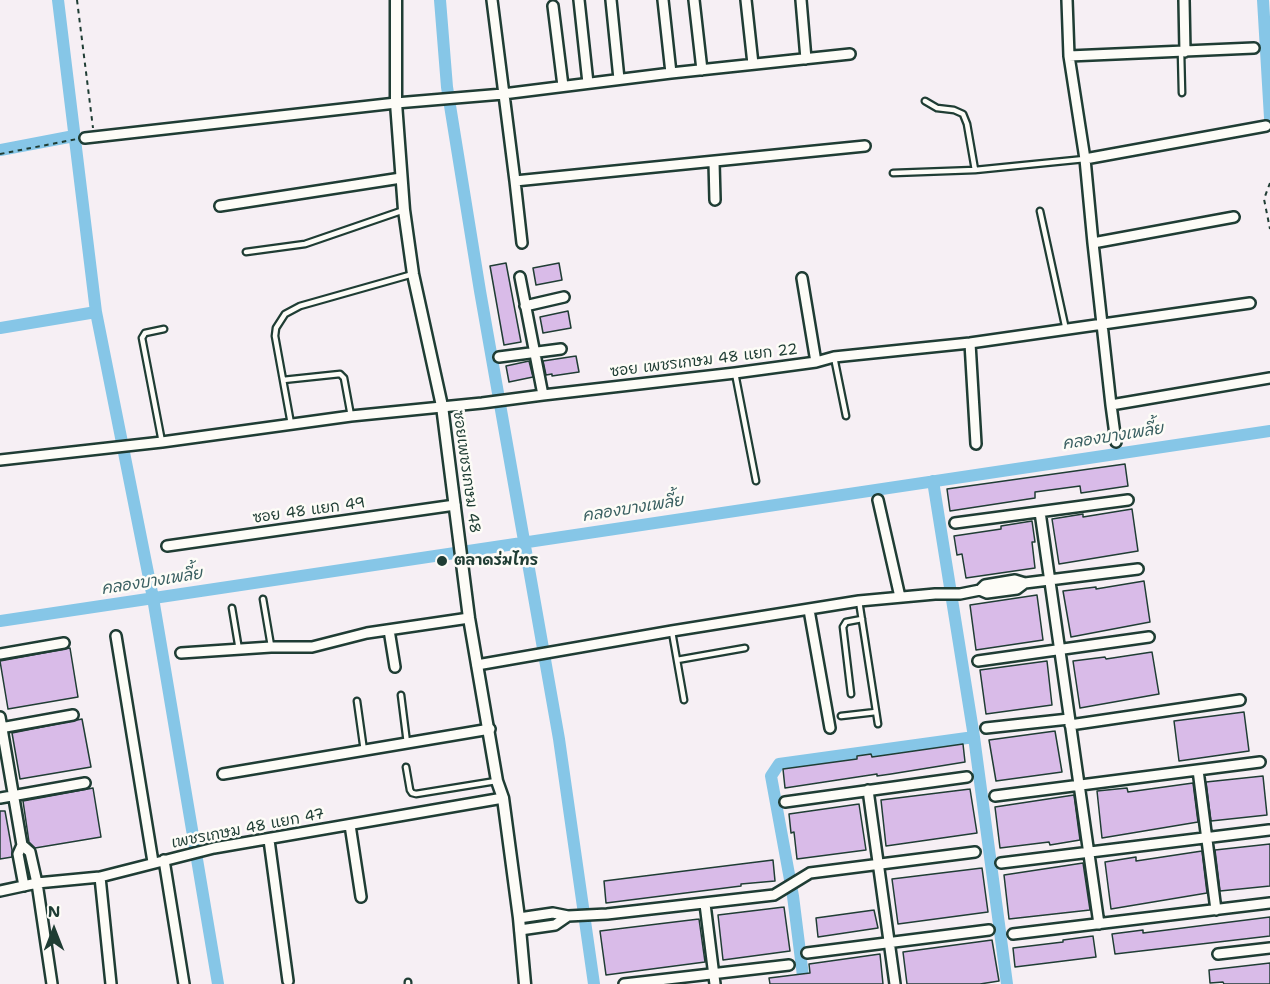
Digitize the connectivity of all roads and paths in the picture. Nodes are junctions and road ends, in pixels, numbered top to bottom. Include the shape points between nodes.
1 (77, 0) edge
2 (396, 0) edge
3 (492, 0) edge
4 (579, 0) edge
5 (611, 0) edge
6 (663, 0) edge
7 (694, 0) edge
8 (746, 0) edge
9 (801, 0) edge
10 (1067, 0) edge
11 (1184, 0) edge
12 (553, 6) dead end
13 (1254, 48) dead end
14 (1183, 52) junction
15 (850, 54) dead end
16 (1069, 56) junction
17 (806, 59) junction
18 (753, 64) junction
19 (702, 70) junction
20 (672, 73) junction
21 (619, 80) junction
22 (588, 83) junction
23 (563, 86) junction
24 (1182, 93) dead end
25 (503, 94) junction
26 (925, 100) dead end
27 (396, 103) junction
28 (1266, 126) dead end
29 (90, 137) junction
30 (865, 146) dead end
31 (0, 154) edge
32 (1084, 159) junction
33 (714, 162) junction
34 (975, 170) junction
35 (893, 173) dead end
36 (401, 178) junction
37 (515, 181) junction
38 (1270, 183) edge
39 (715, 200) dead end
40 (220, 206) dead end
41 (404, 210) junction
42 (1040, 211) dead end
43 (1234, 217) dead end
44 (1270, 229) edge
45 (522, 243) dead end
46 (1093, 243) junction
47 (246, 252) dead end
48 (413, 274) junction
49 (520, 277) dead end
50 (802, 278) dead end
51 (564, 297) dead end
52 (1250, 303) dead end
53 (525, 306) junction
54 (1101, 324) junction
55 (164, 328) dead end
56 (1066, 330) junction
57 (970, 344) junction
58 (561, 349) dead end
59 (534, 352) junction
60 (500, 357) dead end
61 (834, 357) junction
62 (816, 362) junction
63 (735, 373) junction
64 (1270, 378) edge
65 (283, 380) junction
66 (543, 394) junction
67 (1111, 405) junction
68 (442, 406) junction
69 (351, 416) junction
70 (846, 416) dead end
71 (291, 424) junction
72 (162, 442) junction
73 (1116, 442) dead end
74 (976, 444) dead end
75 (0, 460) edge
76 (756, 481) dead end
77 (878, 500) dead end
78 (1128, 500) dead end
79 (455, 505) junction
80 (1040, 512) junction
81 (955, 523) dead end
82 (167, 546) dead end
83 (1138, 569) dead end
84 (1049, 580) junction
85 (900, 597) junction
86 (263, 599) dead end
87 (859, 601) junction
88 (232, 608) dead end
89 (809, 610) junction
90 (469, 618) junction
91 (862, 619) junction
92 (389, 630) junction
93 (672, 631) junction
94 (116, 636) dead end
95 (1149, 638) dead end
96 (64, 643) dead end
97 (271, 647) junction
98 (745, 648) dead end
99 (239, 650) junction
100 (1059, 650) junction
101 (181, 653) dead end
102 (0, 654) edge
103 (677, 660) junction
104 (978, 661) dead end
105 (477, 664) junction
106 (395, 667) dead end
107 (851, 694) dead end
108 (401, 695) dead end
109 (684, 700) dead end
110 (1240, 700) dead end
111 (357, 701) dead end
112 (876, 711) junction
113 (74, 715) dead end
114 (841, 716) dead end
115 (0, 717) edge
116 (1070, 722) junction
117 (878, 724) dead end
118 (1, 728) edge
119 (830, 728) dead end
120 (986, 728) dead end
121 (490, 729) junction
122 (407, 744) junction
123 (364, 751) junction
124 (1260, 762) dead end
125 (406, 767) dead end
126 (1198, 770) junction
127 (223, 774) dead end
128 (967, 777) dead end
129 (497, 781) junction
130 (86, 783) dead end
131 (1079, 785) junction
132 (868, 790) junction
133 (13, 796) junction
134 (995, 796) dead end
135 (0, 798) edge
136 (503, 798) junction
137 (785, 802) dead end
138 (350, 825) junction
139 (1269, 830) edge
140 (1206, 838) junction
141 (270, 840) junction
142 (22, 845) junction
143 (975, 852) dead end
144 (1089, 852) junction
145 (164, 860) junction
146 (153, 862) junction
147 (1001, 863) dead end
148 (878, 864) junction
149 (100, 877) junction
150 (37, 883) junction
151 (24, 886) junction
152 (0, 891) edge
153 (361, 897) dead end
154 (1270, 903) edge
155 (705, 904) junction
156 (1216, 910) junction
157 (568, 916) junction
158 (519, 918) junction
159 (1099, 924) junction
160 (520, 930) junction
161 (989, 930) dead end
162 (1013, 934) dead end
163 (888, 942) junction
164 (1270, 948) edge
165 (807, 953) dead end
166 (1218, 954) dead end
167 (789, 965) dead end
168 (714, 974) junction
169 (288, 981) dead end
170 (52, 984) edge
171 (111, 984) edge
172 (184, 984) edge
173 (525, 984) edge
174 (624, 984) edge
175 (715, 984) edge
176 (895, 984) edge

1 - 29 path
2 - 27 street, ซอยเพชรเกษม 48
3 - 25 street
4 - 22 street
5 - 21 street
6 - 20 street
7 - 19 street
8 - 18 street
9 - 17 street
10 - 16 street
11 - 14 street
12 - 23 street
13 - 14 street
14 - 16 street
14 - 24 lane
15 - 17 street
16 - 32 street
17 - 18 street
18 - 19 street
19 - 20 street
20 - 21 street
21 - 22 street
22 - 23 street
23 - 25 street
25 - 27 street
25 - 37 street
26 - 34 lane via 937,108 963,114
27 - 29 street
27 - 36 street, ซอยเพชรเกษม 48
28 - 32 street
29 - 31 path
30 - 33 street
32 - 34 lane
32 - 46 street
33 - 37 street
33 - 39 street
34 - 35 lane
36 - 40 street
36 - 41 street, ซอยเพชรเกษม 48
37 - 45 street
38 - 44 path via 1263,199
41 - 47 lane via 305,244
41 - 48 street, ซอยเพชรเกษม 48
42 - 56 lane
43 - 46 street
46 - 54 street
48 - 65 lane via 300,306 285,314 275,336
48 - 68 street, ซอยเพชรเกษม 48
49 - 53 street
50 - 62 street
51 - 53 street
52 - 54 street, ซอย เพชรเกษม 48 แยก 22
53 - 59 street
54 - 56 street, ซอย เพชรเกษม 48 แยก 22
54 - 67 street
55 - 72 lane via 145,333 142,338
56 - 57 street, ซอย เพชรเกษม 48 แยก 22
57 - 61 street, ซอย เพชรเกษม 48 แยก 22
57 - 74 street
58 - 59 street
59 - 60 street
59 - 66 street
61 - 62 street, ซอย เพชรเกษม 48 แยก 22
61 - 70 lane
62 - 63 street, ซอย เพชรเกษม 48 แยก 22
63 - 66 street, ซอย เพชรเกษม 48 แยก 22
63 - 76 lane
64 - 67 street
65 - 69 lane via 340,374
65 - 71 lane
66 - 68 street, ซอย เพชรเกษม 48 แยก 22
67 - 73 street
68 - 69 street, ซอย เพชรเกษม 48 แยก 22
68 - 79 street, ซอยเพชรเกษม 48
69 - 71 street, ซอย เพชรเกษม 48 แยก 22
71 - 72 street, ซอย เพชรเกษม 48 แยก 22
72 - 75 street, ซอย เพชรเกษม 48 แยก 22
77 - 85 street
78 - 80 street
79 - 82 street, ซอย 48 แยก 49
79 - 90 street, ซอยเพชรเกษม 48
80 - 81 street
80 - 84 street
83 - 84 street
84 - 85 street via 1015,580 960,594
84 - 100 street
85 - 87 street
86 - 97 lane
87 - 89 street
87 - 91 lane
88 - 99 lane
89 - 93 street
89 - 119 street
90 - 92 street
90 - 105 street, ซอยเพชรเกษม 48
91 - 107 lane via 846,622 843,627
91 - 112 lane
92 - 97 street via 312,647
92 - 106 street
93 - 103 lane
93 - 105 street
94 - 146 street
95 - 100 street
96 - 102 street
97 - 99 street
98 - 103 lane
99 - 101 street
100 - 104 street
100 - 116 street
103 - 109 lane
105 - 121 street, ซอยเพชรเกษม 48
108 - 122 lane
110 - 116 street
111 - 123 lane
112 - 114 lane
112 - 117 lane
113 - 118 street
115 - 118 street
116 - 120 street
116 - 131 street
118 - 133 street
121 - 122 street
121 - 129 street, ซอยเพชรเกษม 48
122 - 123 street
123 - 127 street
124 - 126 street
125 - 129 lane via 410,790 416,794
126 - 131 street
126 - 140 street
128 - 132 street
129 - 136 street, ซอยเพชรเกษม 48
130 - 133 street
131 - 134 street
131 - 144 street
132 - 137 street
132 - 148 street
133 - 135 street
133 - 142 street
136 - 138 street, เพชรเกษม 48 แยก 47
136 - 158 street, ซอยเพชรเกษม 48
138 - 141 street, เพชรเกษม 48 แยก 47
138 - 153 street
139 - 140 street
140 - 144 street
140 - 156 street
141 - 145 street, เพชรเกษม 48 แยก 47
141 - 169 street
142 - 150 street via 30,852
142 - 151 street via 18,854
143 - 148 street
144 - 147 street
144 - 159 street
145 - 146 street, เพชรเกษม 48 แยก 47
145 - 172 street
146 - 149 street, เพชรเกษม 48 แยก 47
148 - 155 street via 810,873 774,895
148 - 163 street
149 - 150 street, เพชรเกษม 48 แยก 47
149 - 171 street
150 - 151 street, เพชรเกษม 48 แยก 47
150 - 170 street
151 - 152 street, เพชรเกษม 48 แยก 47
154 - 156 street
155 - 157 street
155 - 168 street
156 - 159 street
157 - 158 street via 554,913
157 - 160 street via 555,925
158 - 160 street, ซอยเพชรเกษม 48
159 - 162 street
160 - 173 street, ซอยเพชรเกษม 48
161 - 163 street
163 - 165 street
163 - 176 street
164 - 166 street
167 - 168 street
168 - 174 street
168 - 175 street

